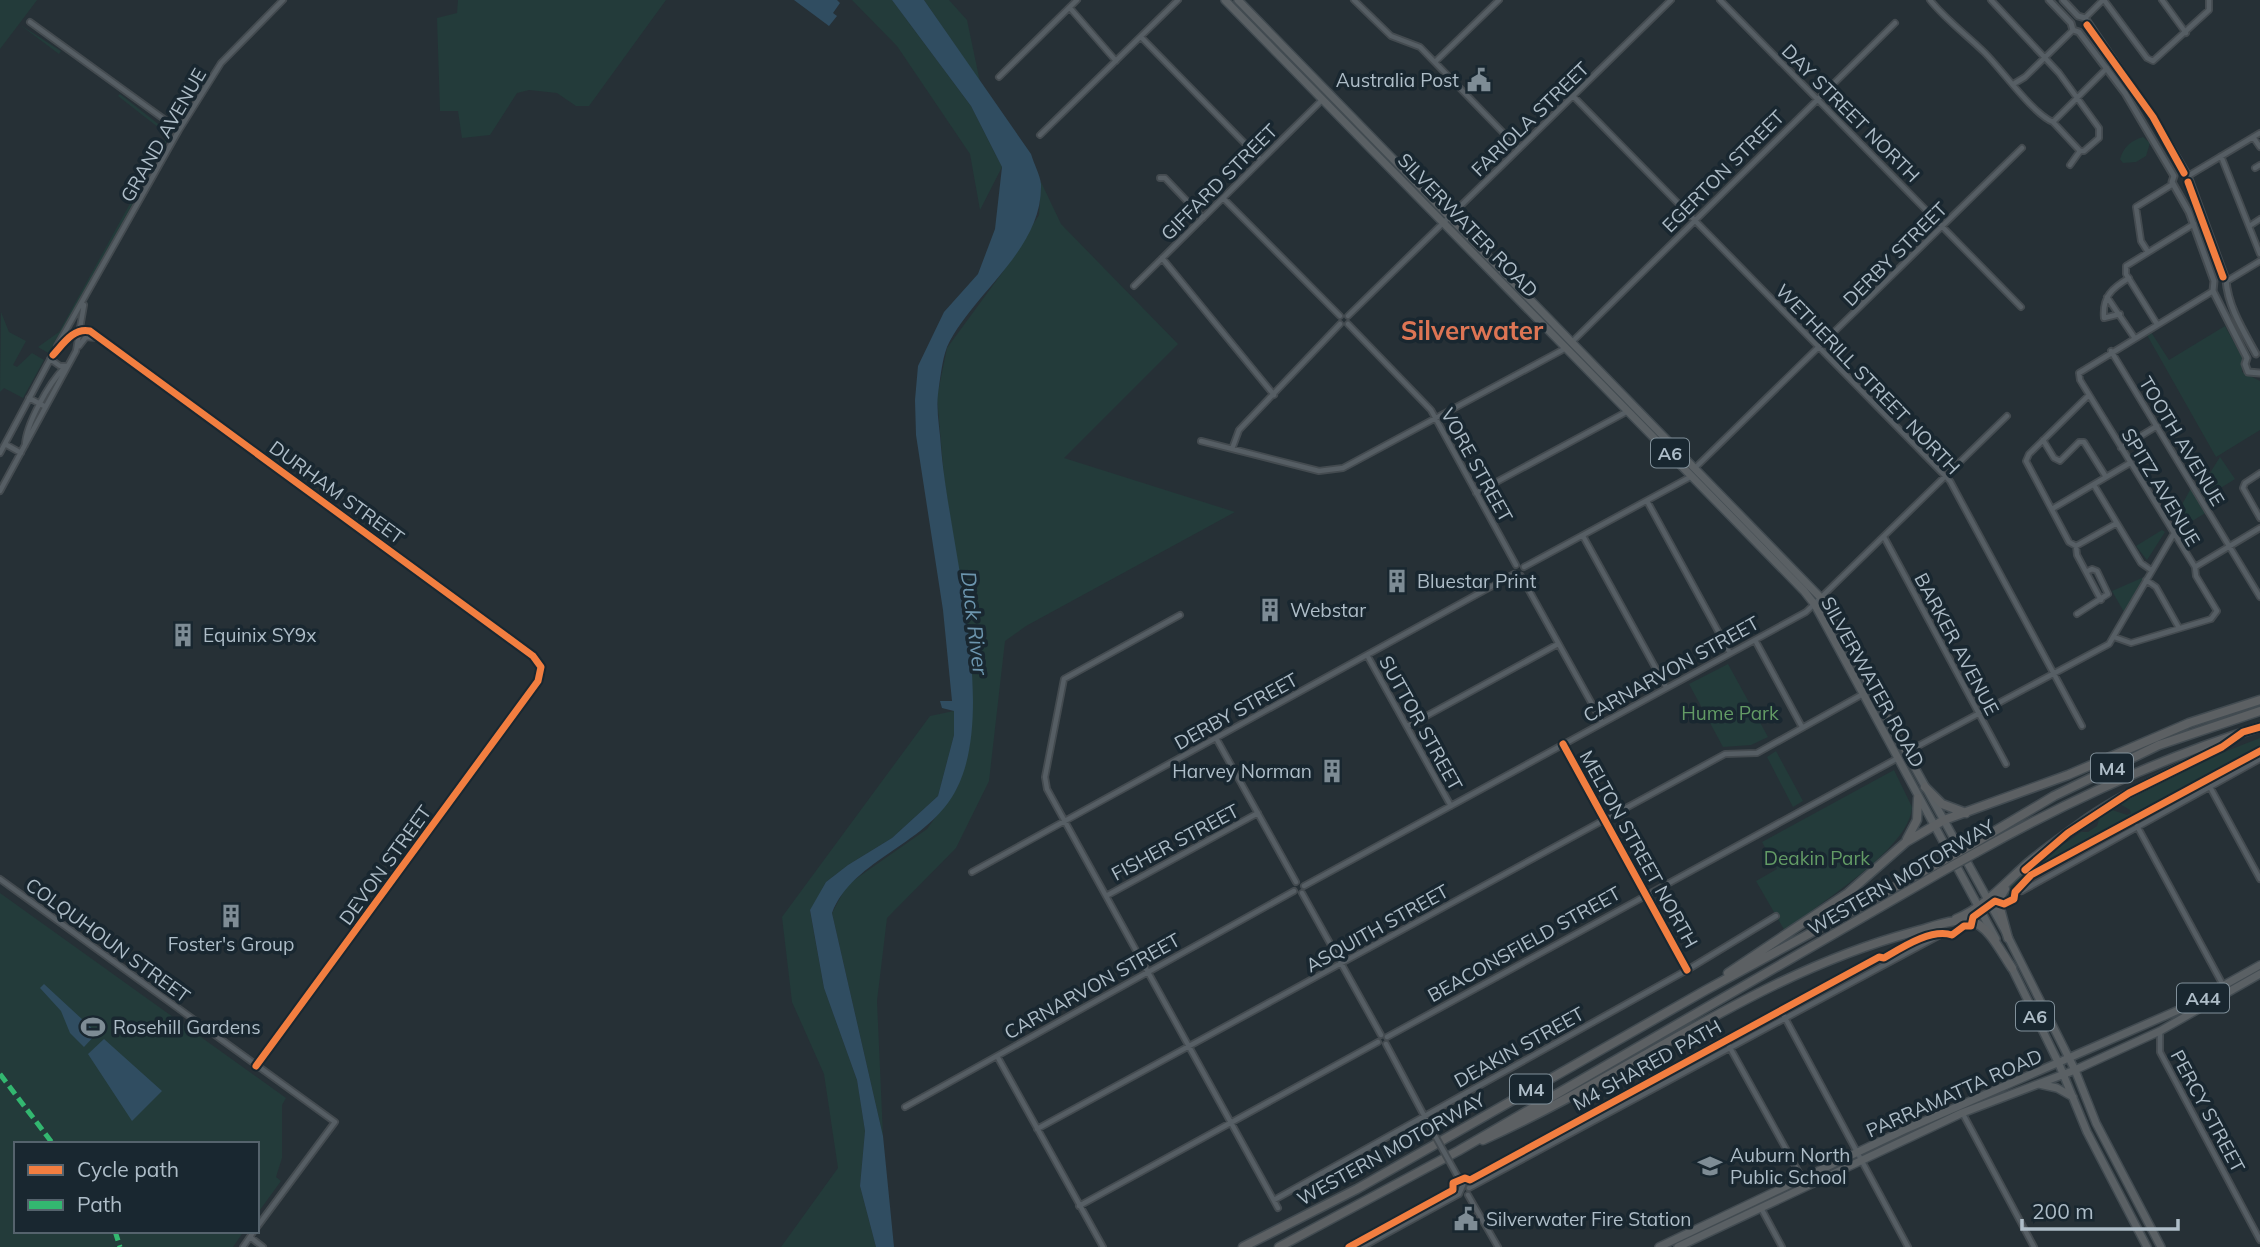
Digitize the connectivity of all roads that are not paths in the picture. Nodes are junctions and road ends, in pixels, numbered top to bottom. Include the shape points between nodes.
1 (283, 0) edge
2 (1077, 0) edge
3 (1178, 0) edge
4 (1224, 0) edge
5 (1238, 0) edge
6 (1354, 0) edge
7 (1499, 0) edge
8 (1671, 0) edge
9 (1720, 0) edge
10 (1930, 0) edge
11 (1991, 0) edge
12 (2049, 0) edge
13 (2063, 0) edge
14 (2103, 0) edge
15 (2162, 0) edge
16 (2209, 0) edge
17 (1070, 8) junction
18 (2078, 16) junction
19 (30, 22) dead end
20 (2086, 22) junction
21 (1895, 23) dead end
22 (2071, 23) junction
23 (2076, 31) junction
24 (2186, 33) junction
25 (1141, 37) junction
26 (2045, 57) junction
27 (1116, 61) junction
28 (1435, 62) junction
29 (2106, 68) junction
30 (999, 77) dead end
31 (2015, 83) junction
32 (1573, 96) junction
33 (2077, 97) junction
34 (1323, 99) junction
35 (1817, 99) junction
36 (2053, 123) junction
37 (179, 130) junction
38 (2260, 132) edge
39 (1040, 135) dead end
40 (2253, 137) junction
41 (2260, 147) edge
42 (2022, 148) dead end
43 (1519, 149) junction
44 (2080, 151) junction
45 (2221, 156) junction
46 (1261, 160) junction
47 (2070, 165) dead end
48 (2174, 176) junction
49 (2187, 177) junction
50 (1160, 178) dead end
51 (2175, 186) junction
52 (1223, 198) junction
53 (1450, 217) junction
54 (1203, 218) junction
55 (1694, 219) junction
56 (2260, 219) edge
57 (1444, 223) junction
58 (2194, 224) junction
59 (2251, 225) junction
60 (1943, 227) junction
61 (2148, 252) junction
62 (2260, 254) edge
63 (1162, 258) junction
64 (2260, 261) edge
65 (2129, 278) junction
66 (2225, 279) junction
67 (2214, 281) junction
68 (1134, 285) dead end
69 (2225, 289) junction
70 (2215, 292) junction
71 (86, 298) junction
72 (2107, 298) junction
73 (2021, 307) dead end
74 (2120, 314) junction
75 (81, 316) junction
76 (1340, 316) junction
77 (1348, 316) junction
78 (1340, 324) junction
79 (1348, 324) junction
80 (2157, 324) junction
81 (79, 331) junction
82 (92, 332) junction
83 (2134, 337) junction
84 (98, 338) junction
85 (1570, 345) junction
86 (1820, 348) junction
87 (76, 351) junction
88 (2111, 351) junction
89 (2258, 355) edge
90 (51, 357) junction
91 (2247, 358) junction
92 (69, 364) junction
93 (2260, 373) edge
94 (1274, 395) junction
95 (2089, 395) junction
96 (29, 398) junction
97 (44, 406) junction
98 (1628, 411) junction
99 (2007, 416) dead end
100 (1436, 419) junction
101 (2157, 426) junction
102 (2043, 440) junction
103 (1201, 441) dead end
104 (5, 444) junction
105 (2121, 448) junction
106 (1232, 449) junction
107 (23, 450) junction
108 (0, 453) edge
109 (2130, 463) junction
110 (1696, 467) junction
111 (0, 472) edge
112 (2260, 473) edge
113 (9, 475) junction
114 (1692, 476) junction
115 (1946, 476) junction
116 (2106, 477) junction
117 (2094, 485) junction
118 (0, 491) edge
119 (1476, 493) junction
120 (1647, 501) junction
121 (2052, 509) junction
122 (2260, 518) edge
123 (2117, 523) junction
124 (2260, 528) edge
125 (2173, 535) junction
126 (1583, 536) junction
127 (1884, 537) junction
128 (2076, 546) junction
129 (2229, 546) junction
130 (1516, 565) junction
131 (1524, 567) junction
132 (2195, 567) junction
133 (2151, 570) junction
134 (2086, 572) junction
135 (1514, 574) junction
136 (1521, 576) junction
137 (2146, 580) junction
138 (2104, 584) junction
139 (2095, 590) junction
140 (2260, 597) edge
141 (1821, 598) junction
142 (2101, 600) junction
143 (1815, 605) junction
144 (2077, 614) dead end
145 (1180, 615) dead end
146 (2179, 628) junction
147 (2114, 637) junction
148 (1755, 640) junction
149 (1558, 644) junction
150 (1730, 653) junction
151 (1367, 655) junction
152 (2054, 674) junction
153 (538, 681) joint
154 (1666, 687) junction
155 (1863, 694) junction
156 (2260, 700) edge
157 (2260, 711) edge
158 (1980, 714) junction
159 (1602, 722) junction
160 (1408, 726) junction
161 (2082, 726) dead end
162 (1802, 727) junction
163 (2260, 727) edge
164 (2243, 733) junction
165 (1216, 738) junction
166 (1563, 744) junction
167 (1903, 747) junction
168 (1898, 758) junction
169 (2260, 759) edge
170 (2006, 764) dead end
171 (1925, 787) junction
172 (2210, 787) junction
173 (1918, 798) junction
174 (1451, 806) junction
175 (1258, 813) junction
176 (1966, 814) junction
177 (1605, 819) junction
178 (1944, 820) junction
179 (1064, 821) junction
180 (1933, 826) junction
181 (2137, 826) junction
182 (2067, 833) junction
183 (1906, 842) junction
184 (1975, 848) junction
185 (1939, 868) junction
186 (972, 872) dead end
187 (0, 879) edge
188 (2260, 879) edge
189 (1296, 882) junction
190 (1304, 886) junction
191 (1294, 891) junction
192 (2022, 891) dead end
193 (1302, 893) junction
194 (1646, 894) junction
195 (1106, 896) junction
196 (1987, 900) junction
197 (1978, 907) junction
198 (1776, 916) dead end
199 (1947, 923) junction
200 (1944, 933) dead end
201 (2008, 938) junction
202 (1340, 964) junction
203 (2260, 965) edge
204 (2012, 968) junction
205 (1147, 970) junction
206 (1687, 970) junction
207 (2260, 974) edge
208 (2224, 987) junction
209 (1706, 990) junction
210 (1784, 1016) junction
211 (2160, 1031) junction
212 (1384, 1036) junction
213 (1378, 1042) junction
214 (1386, 1045) junction
215 (1729, 1046) junction
216 (1189, 1047) junction
217 (997, 1056) junction
218 (2070, 1059) junction
219 (2059, 1064) junction
220 (256, 1066) junction
221 (2075, 1070) junction
222 (2064, 1074) junction
223 (2039, 1084) junction
224 (2073, 1098) junction
225 (905, 1107) dead end
226 (1962, 1113) junction
227 (1423, 1115) junction
228 (1231, 1122) junction
229 (1037, 1129) junction
230 (1458, 1151) junction
231 (1860, 1156) junction
232 (1802, 1178) junction
233 (1466, 1187) junction
234 (1459, 1194) junction
235 (1468, 1195) junction
236 (1274, 1200) junction
237 (1079, 1206) junction
238 (1278, 1208) dead end
239 (1761, 1208) junction
240 (259, 1225) edge
241 (253, 1233) edge
242 (250, 1237) junction
243 (2260, 1240) edge
244 (1671, 1245) edge
245 (243, 1247) edge
246 (263, 1247) edge
247 (1103, 1247) edge
248 (1242, 1247) edge
249 (1279, 1247) edge
250 (1362, 1247) edge
251 (1498, 1247) edge
252 (1659, 1247) edge
253 (1678, 1247) edge
254 (1782, 1247) edge
255 (1908, 1247) edge
256 (2034, 1247) edge
257 (2147, 1247) edge
258 (2161, 1247) edge

1 - 37 street, GRAND AVENUE via 222,64
2 - 17 street
3 - 25 street
4 - 34 highway, SILVERWATER ROAD / A6
5 - 53 highway, SILVERWATER ROAD / A6
6 - 28 street via 1391,36 1417,45
7 - 28 street
8 - 32 street, FARIOLA STREET
9 - 35 street, DAY STREET NORTH
10 - 31 street
11 - 26 street
12 - 22 street
13 - 18 street
14 - 20 street
14 - 24 street via 2150,60 2160,58
15 - 24 street
16 - 24 street via 2209,10
17 - 27 street
17 - 30 street
18 - 20 street
18 - 22 street
19 - 37 street
20 - 23 street
20 - 49 street via 2156,122
21 - 35 street, EGERTON STREET
22 - 23 street
23 - 26 street
23 - 29 street
25 - 27 street
25 - 46 street
26 - 31 street
26 - 33 street
27 - 39 street
28 - 43 street
29 - 33 street
29 - 48 street
31 - 36 street
32 - 43 street, FARIOLA STREET
32 - 55 street, WETHERILL STREET NORTH
33 - 36 street
33 - 44 street via 2100,133
34 - 46 street, GIFFARD STREET
34 - 57 highway, SILVERWATER ROAD / A6
35 - 55 street, EGERTON STREET
35 - 60 street, DAY STREET NORTH
36 - 44 street
37 - 71 street, GRAND AVENUE
38 - 40 street
40 - 41 street
40 - 45 street
42 - 60 street, DERBY STREET
43 - 53 street, FARIOLA STREET
44 - 47 street
45 - 49 street
45 - 59 street
46 - 52 street, GIFFARD STREET
48 - 49 street
48 - 51 street
49 - 51 street
49 - 66 street
50 - 54 street
51 - 58 street
51 - 61 street via 2136,207 2140,241
52 - 54 street, GIFFARD STREET
52 - 76 street
53 - 57 street, FARIOLA STREET
53 - 85 highway, SILVERWATER ROAD / A6
54 - 63 street, GIFFARD STREET
55 - 85 street, EGERTON STREET
55 - 86 street, WETHERILL STREET NORTH
56 - 59 street
57 - 77 street, FARIOLA STREET
57 - 85 highway, SILVERWATER ROAD / A6
58 - 61 street
58 - 67 street
59 - 62 street
60 - 73 street, DAY STREET NORTH
60 - 86 street, DERBY STREET
61 - 65 street via 2126,266
63 - 68 street, GIFFARD STREET
63 - 94 street
64 - 66 street
65 - 72 street via 2110,289
65 - 80 street
66 - 67 street
66 - 69 street
67 - 70 street
69 - 70 street
69 - 89 street
70 - 80 street
70 - 91 street
71 - 75 street, GRAND AVENUE
71 - 90 street, GRAND AVENUE
72 - 74 street
72 - 74 street via 2104,318
74 - 83 street
75 - 81 street, GRAND AVENUE
75 - 82 street, DURHAM STREET
76 - 77 street
76 - 78 street
77 - 79 street
78 - 79 street
78 - 94 street
79 - 100 street, VORE STREET via 1426,403
80 - 83 street
81 - 82 street
81 - 87 street, GRAND AVENUE
81 - 90 street
82 - 84 street, DURHAM STREET
83 - 88 street
84 - 87 street via 84,338
84 - 153 street, DURHAM STREET via 533,656 541,667
85 - 98 highway, SILVERWATER ROAD / A6
85 - 100 street, EGERTON STREET
85 - 110 highway, SILVERWATER ROAD / A6
86 - 110 street, DERBY STREET
86 - 115 street, WETHERILL STREET NORTH
87 - 92 street, GRAND AVENUE
88 - 95 street, SPITZ AVENUE via 2079,373
88 - 101 street, TOOTH AVENUE
89 - 91 street
90 - 92 street via 60,366
90 - 96 street, GRAND AVENUE
91 - 93 street via 2248,372
92 - 97 street, GRAND AVENUE
94 - 106 street via 1236,434
95 - 102 street
95 - 105 street, SPITZ AVENUE
96 - 97 street
96 - 104 street, GRAND AVENUE
97 - 107 street, GRAND AVENUE
98 - 114 highway, SILVERWATER ROAD / A6
98 - 119 street
99 - 115 street, CARNARVON STREET
100 - 106 street, EGERTON STREET via 1331,472
100 - 119 street, VORE STREET
101 - 105 street
101 - 129 street, TOOTH AVENUE
102 - 116 street via 2060,461 2084,442
102 - 121 street via 2026,461
103 - 106 street, EGERTON STREET
104 - 107 street
104 - 108 street, GRAND AVENUE
105 - 109 street, SPITZ AVENUE
107 - 113 street, GRAND AVENUE
109 - 116 street
109 - 125 street, SPITZ AVENUE
110 - 141 highway, SILVERWATER ROAD / A6
111 - 113 street
112 - 122 street via 2243,489
113 - 118 street, GRAND AVENUE
114 - 120 street
114 - 143 highway, SILVERWATER ROAD / A6
115 - 127 street, CARNARVON STREET
115 - 152 street, WETHERILL STREET NORTH
116 - 117 street
117 - 121 street
117 - 123 street
119 - 130 street, VORE STREET
120 - 126 street
120 - 150 street
121 - 128 street via 2069,542
123 - 128 street
123 - 133 street via 2141,563
124 - 129 street
125 - 132 street, SPITZ AVENUE
125 - 133 street
126 - 131 street
126 - 154 street
127 - 141 street, CARNARVON STREET
127 - 158 street, BARKER AVENUE
128 - 134 street
129 - 132 street
129 - 140 street, TOOTH AVENUE
130 - 131 street
130 - 135 street
131 - 136 street
132 - 146 street, SPITZ AVENUE via 2216,615
133 - 137 street
134 - 138 street via 2095,569
134 - 139 street
135 - 136 street
135 - 151 street, DERBY STREET
136 - 149 street
137 - 146 street via 2156,587
137 - 147 street
138 - 139 street
138 - 142 street via 2108,594
139 - 142 street
141 - 143 street, CARNARVON STREET
141 - 167 highway, SILVERWATER ROAD / A6
142 - 144 street
143 - 148 street, CARNARVON STREET
143 - 155 highway, SILVERWATER ROAD / A6
145 - 179 street via 1064,679 1045,778 1046,789
146 - 147 street via 2131,643
147 - 152 street
148 - 150 street, CARNARVON STREET
148 - 162 street
149 - 159 street
149 - 160 street
150 - 154 street, CARNARVON STREET
151 - 160 street, SUTTOR STREET
151 - 165 street, DERBY STREET
152 - 158 street
152 - 161 street, WETHERILL STREET NORTH
153 - 220 street, DEVON STREET
154 - 159 street, CARNARVON STREET
155 - 162 street
155 - 168 highway, SILVERWATER ROAD / A6
156 - 176 highway via 2189,723
157 - 184 highway, WESTERN MOTORWAY / M4 via 2159,745 2054,796
158 - 167 street via 1919,746
158 - 170 street, BARKER AVENUE
159 - 166 street, CARNARVON STREET
160 - 174 street, SUTTOR STREET
162 - 177 street, ASQUITH STREET via 1757,753 1730,752
163 - 164 highway, WESTERN MOTORWAY / M4
164 - 182 highway via 2138,788
164 - 184 highway, WESTERN MOTORWAY / M4 via 2141,769
165 - 175 street
165 - 179 street, DERBY STREET
166 - 174 street, CARNARVON STREET
166 - 177 street, MELTON STREET NORTH
167 - 171 highway, SILVERWATER ROAD / A6
168 - 173 highway, SILVERWATER ROAD / A6
168 - 194 street, BEACONSFIELD STREET
169 - 172 street
171 - 176 highway via 1942,804
171 - 178 highway, SILVERWATER ROAD / A6
172 - 181 street
172 - 188 street
173 - 180 highway, SILVERWATER ROAD / A6
173 - 183 highway via 1917,820
174 - 190 street, CARNARVON STREET
175 - 189 street
175 - 195 street, FISHER STREET
176 - 178 highway
177 - 194 street, MELTON STREET NORTH
177 - 202 street, ASQUITH STREET
178 - 180 highway
178 - 196 highway, SILVERWATER ROAD / A6
179 - 186 street, DERBY STREET
179 - 195 street
180 - 183 highway
180 - 197 highway, SILVERWATER ROAD / A6
181 - 192 street
181 - 208 street
182 - 196 highway
182 - 201 highway via 2002,892 1998,907
183 - 209 highway via 1848,893
184 - 185 highway, WESTERN MOTORWAY / M4, bridge
185 - 209 highway, WESTERN MOTORWAY / M4
185 - 230 highway, WESTERN MOTORWAY / M4
187 - 220 street, COLQUHOUN STREET
189 - 190 street
189 - 191 street
190 - 193 street
191 - 193 street
191 - 205 street, CARNARVON STREET
193 - 202 street
194 - 206 street, MELTON STREET NORTH
194 - 212 street, BEACONSFIELD STREET
195 - 205 street
196 - 197 highway
196 - 201 highway, SILVERWATER ROAD / A6
197 - 199 highway, M4
197 - 204 highway, SILVERWATER ROAD / A6
198 - 206 street, DEAKIN STREET
199 - 204 highway, M4 via 1972,922 1984,928
199 - 230 highway, M4 via 1850,952 1786,978
200 - 210 street
201 - 218 highway, SILVERWATER ROAD / A6
202 - 212 street
202 - 216 street, ASQUITH STREET
203 - 208 highway, PARRAMATTA ROAD / A44
204 - 219 highway, SILVERWATER ROAD / A6
205 - 216 street
205 - 217 street, CARNARVON STREET
206 - 227 street, DEAKIN STREET
207 - 211 highway, PARRAMATTA ROAD / A44
208 - 218 highway, PARRAMATTA ROAD / A44
209 - 248 highway, WESTERN MOTORWAY / M4 via 1357,1189
210 - 215 street
210 - 231 street
211 - 221 highway, PARRAMATTA ROAD / A44
211 - 243 street, PERCY STREET via 2160,1052
212 - 213 street
212 - 214 street
213 - 214 street
213 - 228 street
214 - 227 street
215 - 232 street
215 - 233 street
216 - 228 street
216 - 229 street, ASQUITH STREET
217 - 225 street, CARNARVON STREET
217 - 229 street
218 - 219 highway, PARRAMATTA ROAD / A44
218 - 221 highway, A6
219 - 222 highway, SILVERWATER ROAD / A6
219 - 231 highway, PARRAMATTA ROAD / A44
220 - 240 street, COLQUHOUN STREET via 335,1122
221 - 222 highway, PARRAMATTA ROAD / A44
221 - 258 highway, A6 via 2096,1123
222 - 223 highway, PARRAMATTA ROAD / A44
222 - 224 highway, A6
223 - 224 highway
223 - 226 highway, PARRAMATTA ROAD / A44
224 - 257 highway, A6
226 - 231 highway, PARRAMATTA ROAD / A44
226 - 256 street
227 - 233 street, bridge
227 - 236 street, DEAKIN STREET
228 - 236 street
228 - 237 street
229 - 237 street
230 - 249 highway, WESTERN MOTORWAY / M4
231 - 232 highway, PARRAMATTA ROAD / A44
231 - 239 highway, PARRAMATTA ROAD / A44
231 - 255 street
232 - 244 highway, PARRAMATTA ROAD / A44
233 - 234 street
233 - 235 street
234 - 235 street
234 - 250 street
235 - 251 street
236 - 238 street
237 - 247 street
239 - 253 highway, PARRAMATTA ROAD / A44
239 - 254 street
241 - 242 street
242 - 245 street
242 - 246 street
244 - 252 highway, PARRAMATTA ROAD / A44

